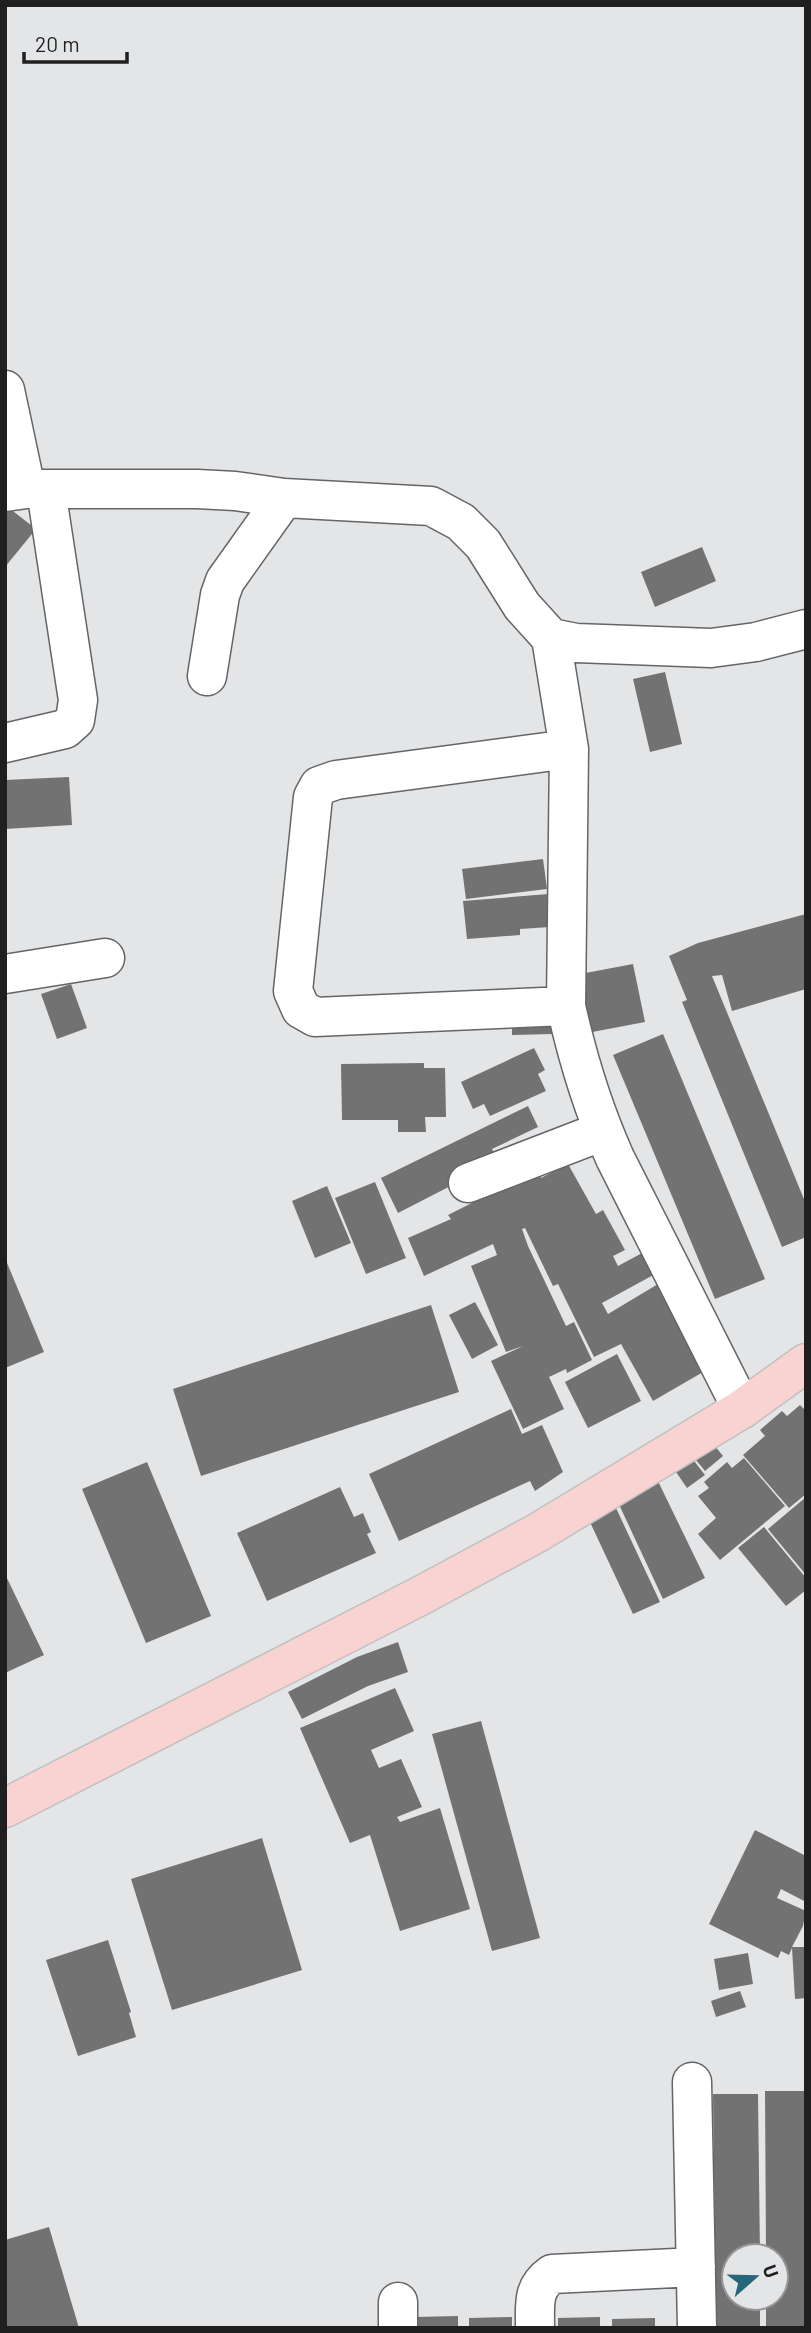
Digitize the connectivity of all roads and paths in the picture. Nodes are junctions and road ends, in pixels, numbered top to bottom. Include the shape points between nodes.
1 (5, 390) edge
2 (26, 490) edge
3 (284, 498) junction
4 (806, 629) edge
5 (551, 638) junction
6 (206, 676) dead end
7 (5, 743) edge
8 (569, 749) junction
9 (105, 958) dead end
10 (5, 975) edge
11 (566, 1006) junction
12 (603, 1130) junction
13 (468, 1183) dead end
14 (806, 1363) edge
15 (742, 1409) junction
16 (5, 1808) edge
17 (692, 2082) dead end
18 (696, 2267) junction
19 (534, 2328) edge
20 (697, 2328) edge

1 - 2 street
2 - 3 street via 197,489
2 - 7 street via 78,700 75,720 65,729
3 - 5 street via 431,506 448,514 483,544 522,606
3 - 6 street via 225,581
4 - 5 street via 711,648
5 - 8 street
8 - 11 street
8 - 11 street via 319,786 313,797 293,991 301,1009 315,1017
9 - 10 street
11 - 12 street
12 - 13 street
12 - 15 street
14 - 15 main road
15 - 16 main road via 537,1533 432,1590
17 - 18 street
18 - 19 street via 552,2274 540,2283
18 - 20 street

